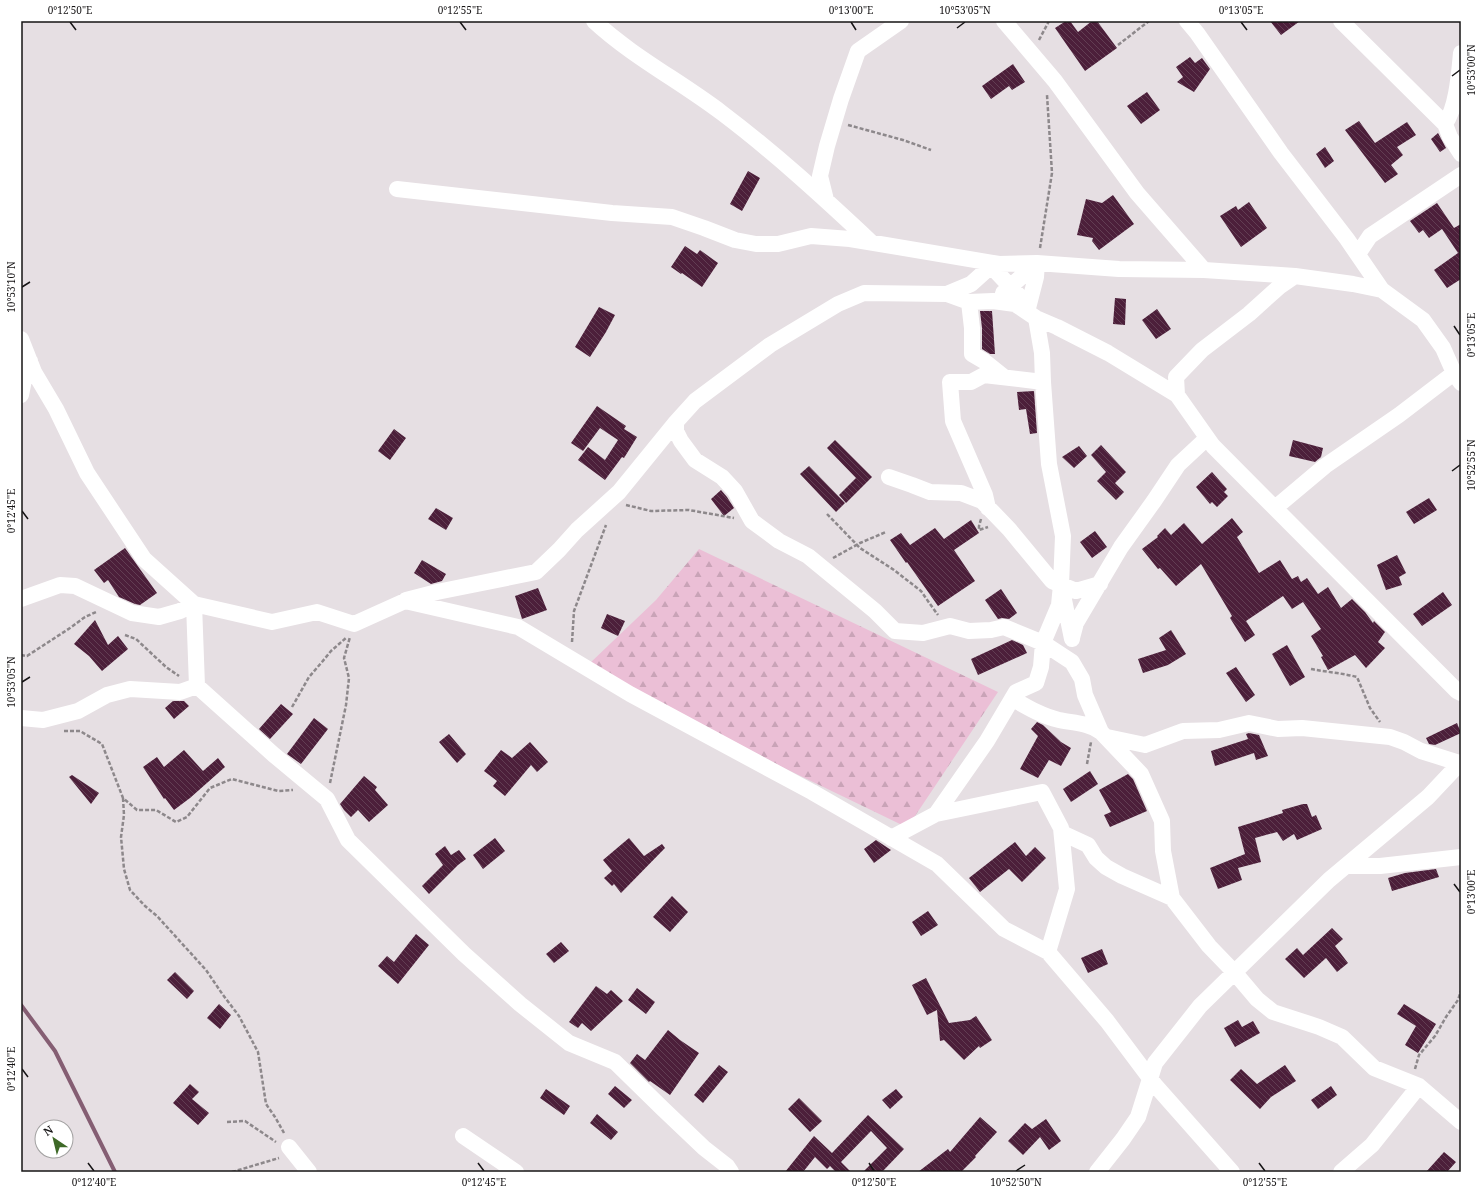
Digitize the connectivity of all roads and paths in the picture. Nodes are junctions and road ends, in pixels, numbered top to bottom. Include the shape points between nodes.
1 (594, 21) edge
2 (901, 21) edge
3 (1004, 21) edge
4 (1049, 21) edge
5 (1149, 21) edge
6 (1187, 21) edge
7 (1341, 21) edge
8 (1118, 45) dead end
9 (1029, 50) junction
10 (1461, 53) edge
11 (1055, 81) junction
12 (834, 120) junction
13 (1445, 124) junction
14 (931, 150) dead end
15 (1461, 154) edge
16 (1461, 175) edge
17 (397, 189) dead end
18 (826, 200) junction
19 (1343, 234) junction
20 (1370, 236) junction
21 (872, 243) junction
22 (1358, 254) junction
23 (1037, 262) junction
24 (995, 265) junction
25 (1204, 270) junction
26 (1295, 276) junction
27 (1010, 286) junction
28 (1382, 290) junction
29 (947, 294) junction
30 (993, 301) junction
31 (968, 302) junction
32 (1032, 315) junction
33 (21, 339) edge
34 (30, 361) junction
35 (1004, 378) junction
36 (1457, 378) edge
37 (1043, 382) junction
38 (21, 395) edge
39 (1177, 395) junction
40 (676, 422) junction
41 (1207, 438) junction
42 (889, 477) dead end
43 (610, 501) junction
44 (988, 508) junction
45 (1275, 508) junction
46 (827, 514) dead end
47 (752, 521) junction
48 (886, 532) dead end
49 (857, 545) junction
50 (808, 556) junction
51 (1062, 585) junction
52 (1099, 585) junction
53 (21, 599) edge
54 (405, 601) junction
55 (194, 604) junction
56 (101, 610) dead end
57 (1066, 610) junction
58 (1052, 623) junction
59 (950, 626) junction
60 (125, 635) dead end
61 (1072, 639) junction
62 (1043, 643) junction
63 (21, 655) edge
64 (570, 658) junction
65 (1072, 662) junction
66 (1311, 669) dead end
67 (197, 686) junction
68 (1461, 693) edge
69 (1013, 699) junction
70 (292, 706) dead end
71 (21, 718) edge
72 (49, 718) junction
73 (1380, 723) dead end
74 (1100, 732) junction
75 (1460, 763) edge
76 (1087, 764) dead end
77 (314, 788) junction
78 (123, 798) junction
79 (327, 799) junction
80 (936, 814) junction
81 (1062, 833) junction
82 (891, 838) junction
83 (1461, 857) edge
84 (1346, 866) junction
85 (1172, 898) junction
86 (1048, 952) junction
87 (1235, 973) junction
88 (1461, 991) edge
89 (1150, 1078) junction
90 (1416, 1084) junction
91 (227, 1122) dead end
92 (1461, 1122) edge
93 (463, 1136) dead end
94 (293, 1152) junction
95 (232, 1172) edge
96 (309, 1172) edge
97 (516, 1172) edge
98 (731, 1172) edge
99 (1097, 1172) edge
100 (1232, 1172) edge
101 (1341, 1172) edge

1 - 18 street via 613,39 722,113
2 - 12 street via 858,51
3 - 9 street
4 - 9 path via 1038,42
5 - 8 path
6 - 19 street via 1281,153
7 - 13 street
9 - 11 street
10 - 13 street via 1457,88
11 - 23 path via 1047,96 1052,173
11 - 25 street via 1137,193
12 - 14 path
12 - 18 street via 820,176
13 - 15 street
16 - 20 street
17 - 21 street via 612,213 672,217 735,240 756,244 778,244 811,236
18 - 21 street
19 - 20 street via 1356,239
19 - 22 street
20 - 22 street
21 - 24 street
22 - 28 street
23 - 24 street
23 - 25 street via 1119,269
23 - 27 street
23 - 32 street
24 - 27 street
24 - 29 street via 971,284
25 - 26 street
26 - 28 street
26 - 39 street via 1202,350 1176,377
27 - 30 street
27 - 32 street
28 - 36 street via 1423,320 1443,348
29 - 31 street
29 - 40 street via 864,293 838,304 770,345 694,400
30 - 31 street
30 - 32 street via 1015,304
31 - 35 street via 972,354
32 - 37 street via 1042,353
32 - 39 street via 1108,353
33 - 34 street
34 - 38 street
34 - 55 street via 87,473 144,559
35 - 37 street
35 - 44 street via 984,375 971,382 950,382 953,422 976,473
36 - 45 street via 1325,466
37 - 51 street via 1049,464 1063,536
39 - 41 street
40 - 43 street via 637,472
40 - 47 street via 680,441 695,460 722,477 734,491
41 - 45 street
41 - 52 street via 1178,464 1121,547
42 - 44 street via 930,492 961,493 982,501
43 - 47 path via 651,511 689,510
43 - 54 street via 536,572
43 - 64 path via 606,523 574,611
44 - 51 street via 1052,581
45 - 68 street
46 - 49 path
47 - 50 street via 779,541
48 - 49 path
49 - 50 path via 829,560
49 - 59 path via 922,591 940,617
50 - 59 street via 875,611 895,631 923,633
51 - 52 street via 1076,591
51 - 57 street
51 - 58 street
52 - 57 street
52 - 61 street via 1076,623
53 - 55 street via 60,586 75,586 132,613 159,617
54 - 55 street via 354,624 317,612 272,622
54 - 64 street via 518,627
55 - 67 street
56 - 63 path via 85,617 27,656
57 - 58 street
57 - 61 street
58 - 62 street
59 - 62 street via 969,631 1004,627
60 - 67 path via 136,639 177,676
61 - 65 street
62 - 65 street
62 - 69 street via 1041,667 1036,683 1016,692
64 - 82 street via 630,694 812,792
65 - 74 street via 1082,679 1085,695
66 - 73 path via 1342,672 1357,677 1370,708
67 - 72 street via 180,692 130,689 107,695 78,711
67 - 77 street
69 - 74 street via 1045,715
69 - 80 street
70 - 79 path via 309,677 331,651 352,632 344,658 348,678 346,705
71 - 72 street
72 - 78 path via 60,731 80,731 102,744
74 - 75 street via 1145,745 1183,731 1219,730 1249,723 1278,729 1302,728 1390,737 1421,751
74 - 76 path
74 - 85 street via 1141,774 1162,821 1162,851
75 - 84 street via 1428,797
77 - 78 path via 278,791 232,779 210,788 187,817 176,822 156,810 137,810
77 - 79 street
78 - 94 path via 121,837 124,869 130,890 206,970 239,1016 258,1052 266,1104
79 - 98 street via 348,840 464,954 569,1043 615,1062
80 - 81 street via 1042,792
80 - 82 street
81 - 85 street via 1088,845 1096,858 1106,867
81 - 86 street via 1067,889
82 - 86 street via 937,864 1004,929
83 - 84 street via 1386,865
84 - 87 street
85 - 87 street via 1209,946
86 - 89 street
87 - 89 street via 1200,1006 1155,1063
87 - 90 street via 1257,999 1273,1012 1342,1037 1374,1068
88 - 90 path via 1436,1036 1419,1055 1415,1068
89 - 99 street via 1138,1116
89 - 100 street
90 - 92 street
90 - 101 street via 1372,1145
91 - 94 path via 245,1121
93 - 97 street
94 - 95 path
94 - 96 street

